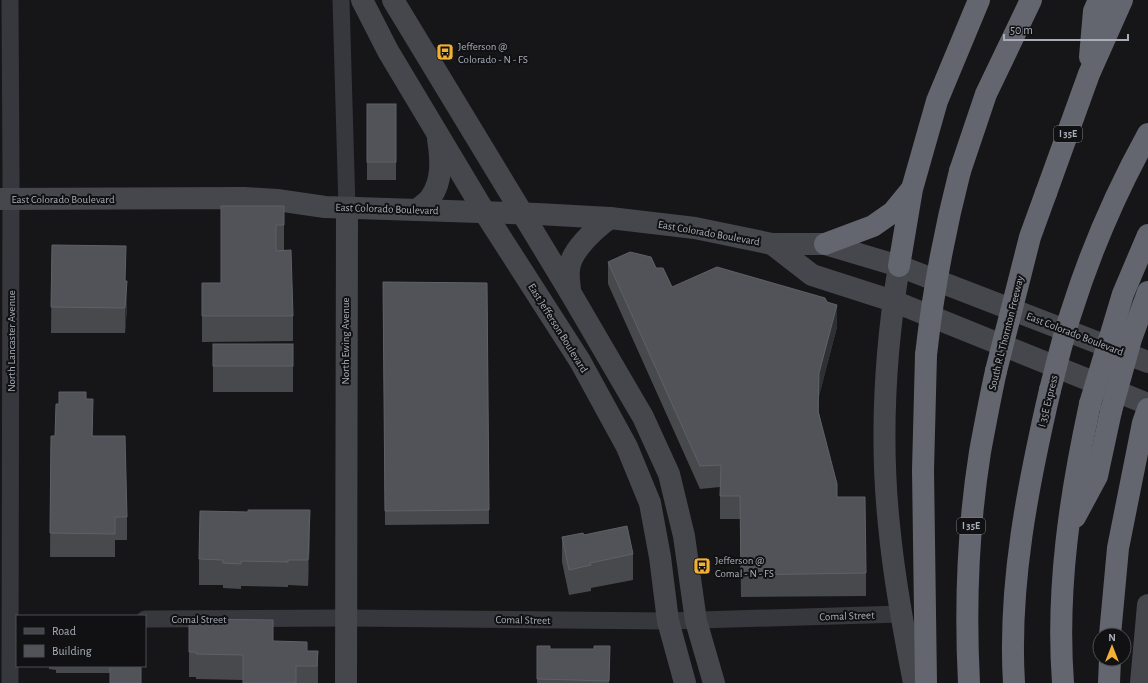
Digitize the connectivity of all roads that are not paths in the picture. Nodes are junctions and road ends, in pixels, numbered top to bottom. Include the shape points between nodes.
1 (10, 0) edge
2 (341, 0) edge
3 (362, 0) edge
4 (979, 0) edge
5 (1031, 0) edge
6 (1112, 3) edge
7 (398, 6) edge
8 (437, 133) junction
9 (1148, 134) edge
10 (912, 189) junction
11 (5, 199) edge
12 (346, 208) junction
13 (417, 210) junction
14 (485, 213) junction
15 (523, 213) junction
16 (610, 218) junction
17 (1148, 235) edge
18 (772, 244) junction
19 (825, 244) junction
20 (899, 266) junction
21 (570, 292) junction
22 (1148, 292) edge
23 (893, 301) junction
24 (1148, 362) edge
25 (1146, 412) edge
26 (1068, 532) junction
27 (1147, 612) edge
28 (901, 614) junction
29 (346, 618) junction
30 (146, 619) edge
31 (9, 620) edge
32 (668, 621) junction
33 (696, 621) junction
34 (1111, 627) edge
35 (1110, 667) edge
36 (10, 683) edge
37 (346, 683) edge
38 (685, 683) edge
39 (714, 683) edge
40 (914, 683) edge
41 (926, 683) edge
42 (969, 683) edge
43 (1014, 683) edge
44 (1063, 683) edge
45 (1109, 683) edge
46 (1141, 683) edge

1 - 11 street, North Lancaster Avenue
2 - 12 street, North Ewing Avenue
3 - 8 main road, East Jefferson Boulevard via 388,51
4 - 10 highway via 937,102
5 - 41 highway, bridge via 986,94 960,171 933,295 926,355 923,470
6 - 42 highway, South R L Thornton Freeway / I 35E, bridge via 1030,237 996,371 980,453 970,536 967,597
7 - 15 main road
8 - 13 main road via 441,158 439,180 431,197
8 - 14 main road, East Jefferson Boulevard
9 - 43 highway, I 35E Express, bridge via 1132,163 1097,242 1071,311 1050,390 1039,437 1018,562
10 - 19 highway via 893,212 873,226
10 - 20 highway
11 - 12 main road, East Colorado Boulevard via 244,198
11 - 31 street, North Lancaster Avenue
12 - 13 main road, East Colorado Boulevard
12 - 29 main road, North Ewing Avenue
13 - 14 main road, East Colorado Boulevard
14 - 15 main road, East Colorado Boulevard
14 - 32 main road, East Jefferson Boulevard via 580,361 627,447 650,503
15 - 16 main road, East Colorado Boulevard
15 - 21 main road
16 - 18 main road, East Colorado Boulevard via 695,228
16 - 21 main road via 596,228 573,257 569,270
17 - 26 highway, bridge via 1123,294 1090,404
18 - 19 main road, East Colorado Boulevard
18 - 23 main road, East Colorado Boulevard via 812,275
19 - 20 main road, East Colorado Boulevard
20 - 23 main road
20 - 24 main road, East Colorado Boulevard
21 - 33 main road via 644,417 669,474 684,536
22 - 26 highway, bridge via 1130,339 1097,476
23 - 25 main road, East Colorado Boulevard
23 - 28 main road via 884,436 889,524
25 - 34 highway via 1118,548
26 - 44 highway via 1063,567
27 - 46 main road
28 - 33 street, Comal Street
28 - 40 main road
29 - 30 street, Comal Street
29 - 32 street, Comal Street
29 - 37 main road, North Ewing Avenue
31 - 36 street, North Lancaster Avenue
32 - 33 street, Comal Street
32 - 38 main road, East Jefferson Boulevard
33 - 39 main road
35 - 45 highway

